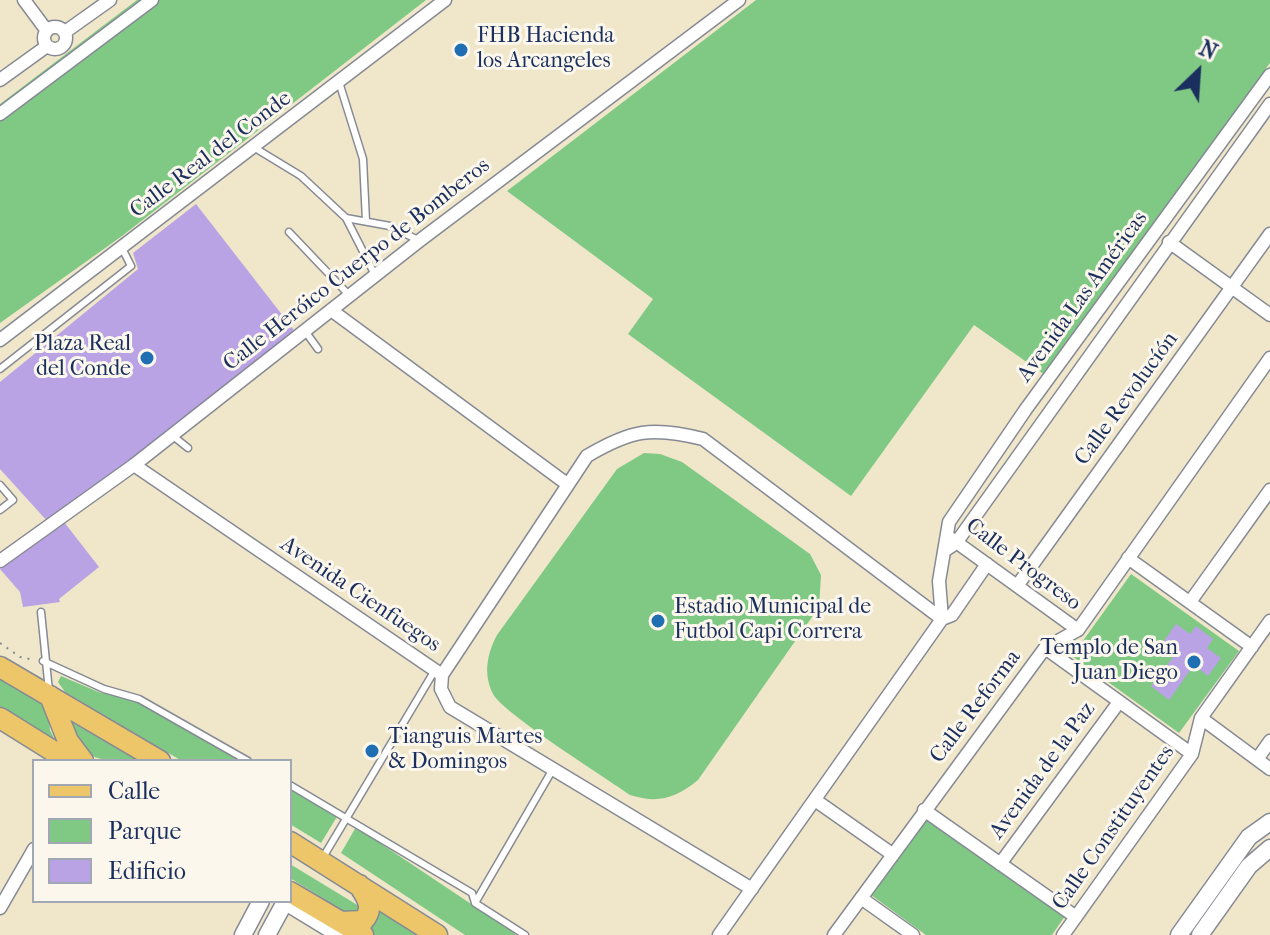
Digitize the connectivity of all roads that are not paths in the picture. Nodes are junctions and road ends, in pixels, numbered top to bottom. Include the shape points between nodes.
1 (24, 0) edge
2 (110, 0) edge
3 (152, 0) edge
4 (445, 0) edge
5 (739, 0) edge
6 (47, 31) junction
7 (65, 32) junction
8 (47, 46) junction
9 (1270, 75) edge
10 (0, 80) edge
11 (339, 82) junction
12 (1249, 104) junction
13 (1266, 109) edge
14 (0, 114) edge
15 (255, 148) junction
16 (1172, 209) junction
17 (346, 218) junction
18 (1186, 220) junction
19 (366, 221) junction
20 (289, 232) dead end
21 (1270, 234) edge
22 (419, 241) junction
23 (1169, 242) junction
24 (122, 248) junction
25 (375, 275) junction
26 (1232, 287) junction
27 (349, 295) junction
28 (331, 310) junction
29 (1270, 315) edge
30 (305, 331) junction
31 (0, 340) edge
32 (318, 349) dead end
33 (1270, 358) edge
34 (0, 369) edge
35 (1026, 409) junction
36 (1041, 419) junction
37 (172, 435) junction
38 (188, 448) dead end
39 (134, 465) junction
40 (567, 484) junction
41 (0, 485) edge
42 (1270, 490) edge
43 (0, 510) edge
44 (945, 530) junction
45 (956, 543) junction
46 (944, 551) junction
47 (1128, 558) junction
48 (0, 561) edge
49 (987, 564) junction
50 (1017, 586) junction
51 (1190, 602) junction
52 (41, 612) dead end
53 (942, 619) junction
54 (1270, 621) edge
55 (1078, 630) junction
56 (1252, 647) junction
57 (1045, 648) junction
58 (43, 661) junction
59 (0, 667) edge
60 (438, 673) junction
61 (50, 696) junction
62 (1119, 702) junction
63 (0, 718) edge
64 (1201, 718) junction
65 (1270, 741) edge
66 (1192, 754) junction
67 (1258, 758) junction
68 (66, 759) edge
69 (82, 759) edge
70 (157, 759) edge
71 (244, 759) edge
72 (553, 769) junction
73 (1270, 769) edge
74 (292, 786) edge
75 (815, 800) junction
76 (924, 810) junction
77 (348, 818) junction
78 (1270, 822) edge
79 (292, 843) edge
80 (1270, 848) edge
81 (32, 852) edge
82 (892, 854) junction
83 (321, 861) junction
84 (1000, 864) junction
85 (357, 882) junction
86 (752, 889) junction
87 (292, 893) edge
88 (861, 898) junction
89 (260, 903) edge
90 (283, 903) edge
91 (286, 903) edge
92 (475, 903) junction
93 (0, 908) edge
94 (1076, 917) junction
95 (340, 928) edge
96 (243, 935) edge
97 (267, 935) edge
98 (363, 935) edge
99 (437, 935) edge
100 (525, 935) edge
101 (719, 935) edge
102 (834, 935) edge
103 (913, 935) edge
104 (1063, 935) edge
105 (1179, 935) edge
106 (1200, 935) edge

1 - 6 street
2 - 7 street
3 - 14 street
4 - 11 street, Calle Real del Conde
5 - 22 street, Calle Heróico Cuerpo de Bomberos
6 - 7 street
6 - 8 street
7 - 8 street via 63,46
8 - 10 street
9 - 12 street, Avenida Las Américas
11 - 15 street, Calle Real del Conde
11 - 19 lane via 363,159
12 - 13 street
12 - 16 street, Avenida Las Américas
13 - 18 street, Avenida Las Américas
15 - 17 lane via 301,176
15 - 24 street, Calle Real del Conde
16 - 18 street
16 - 35 street, Avenida Las Américas
17 - 19 lane
17 - 25 lane
18 - 23 street, Avenida Las Américas
19 - 22 lane
20 - 27 lane
21 - 26 street, Calle Revolucíón
22 - 25 street, Calle Heróico Cuerpo de Bomberos
23 - 26 street
23 - 36 street, Avenida Las Américas
24 - 31 street, Calle Real del Conde
24 - 34 lane via 131,266
25 - 27 street, Calle Heróico Cuerpo de Bomberos
26 - 29 street
26 - 50 street, Calle Revolucíón
27 - 28 street, Calle Heróico Cuerpo de Bomberos
28 - 30 street, Calle Heróico Cuerpo de Bomberos
28 - 40 street
30 - 32 lane
30 - 37 street, Calle Heróico Cuerpo de Bomberos
33 - 47 street, Calle Reforma
35 - 36 street
35 - 44 street, Avenida Las Américas
36 - 45 street, Avenida Las Américas
37 - 38 lane
37 - 39 street, Calle Heróico Cuerpo de Bomberos
39 - 48 street, Calle Heróico Cuerpo de Bomberos
39 - 60 street, Avenida Cienfuegos
40 - 53 street via 587,456 620,437 667,430 703,439
40 - 60 street
41 - 43 lane via 13,500
42 - 51 street
44 - 45 street, Calle Progreso
44 - 46 street
45 - 46 street, Avenida Las Américas
45 - 49 street, Calle Progreso
46 - 53 street via 939,581
47 - 51 street
47 - 55 street, Calle Reforma
49 - 50 street, Calle Progreso
49 - 53 street via 952,615
50 - 55 street, Calle Progreso
51 - 56 street
52 - 58 lane
53 - 75 street
54 - 56 street, Calle Constituyentes
55 - 57 street, Calle Reforma
56 - 64 street, Calle Constituyentes
57 - 62 street
57 - 76 street, Calle Reforma
58 - 61 lane
58 - 71 lane via 139,699
59 - 61 main road
60 - 72 street, Avenida Cienfuegos via 450,707
60 - 77 lane
61 - 69 main road via 68,741
61 - 70 main road
62 - 66 street
62 - 84 street, Avenida de la Paz
63 - 68 main road
64 - 66 street, Calle Constituyentes
64 - 67 street
65 - 67 street
66 - 94 street, Calle Constituyentes
67 - 73 street
72 - 86 street, Avenida Cienfuegos
72 - 92 lane
74 - 77 lane
75 - 82 street
75 - 86 street
76 - 82 street, Calle Reforma
76 - 84 street
77 - 83 lane
77 - 92 lane via 472,893
78 - 105 street via 1249,837
79 - 83 main road
80 - 106 street via 1249,866
81 - 93 street
82 - 88 street, Calle Reforma
83 - 85 main road
84 - 94 street
85 - 95 main road via 371,906 369,914
85 - 99 main road
86 - 101 street
87 - 95 main road
88 - 102 street, Calle Reforma
88 - 103 street
89 - 96 street
90 - 97 street
91 - 95 street
92 - 100 lane
94 - 104 street, Calle Constituyentes
95 - 98 main road

